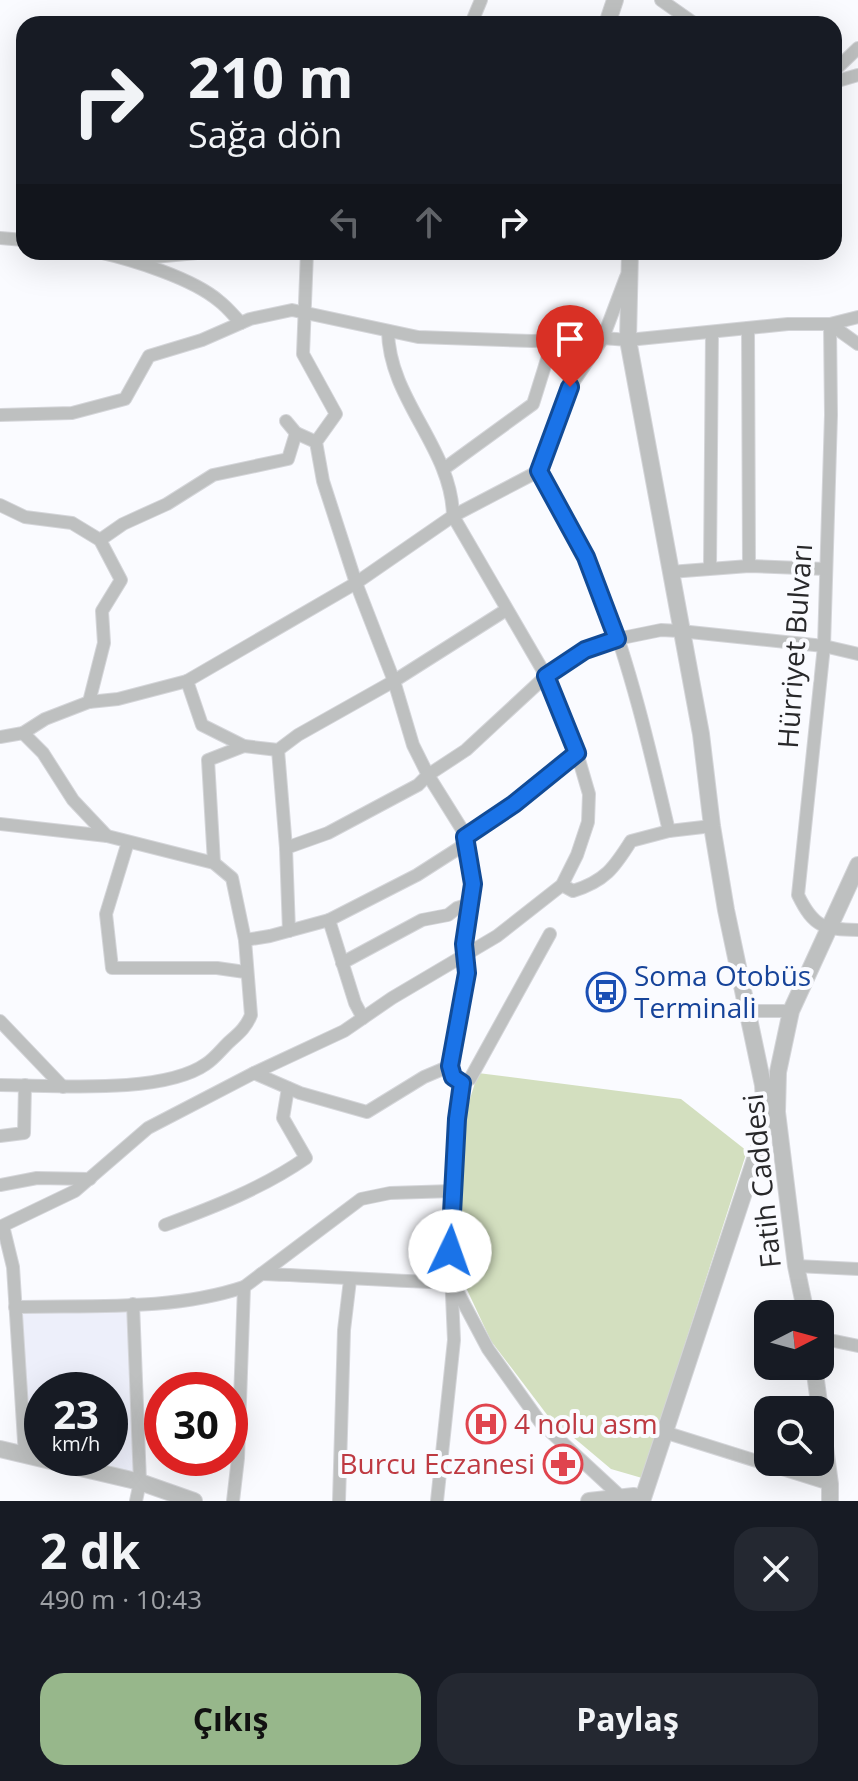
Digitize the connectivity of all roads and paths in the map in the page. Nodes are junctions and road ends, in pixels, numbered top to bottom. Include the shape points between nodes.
1 (661, 0) edge
2 (684, 16) edge
3 (858, 48) edge
4 (842, 63) edge
5 (132, 260) edge
6 (307, 260) edge
7 (630, 260) edge
8 (306, 312) junction
9 (858, 317) edge
10 (241, 323) junction
11 (830, 324) junction
12 (748, 328) junction
13 (388, 331) junction
14 (712, 333) junction
15 (603, 338) junction
16 (553, 340) junction
17 (628, 340) junction
18 (858, 344) edge
19 (0, 415) edge
20 (286, 421) dead end
21 (296, 433) junction
22 (316, 442) junction
23 (445, 468) junction
24 (539, 471) junction
25 (0, 505) edge
26 (453, 516) junction
27 (100, 540) junction
28 (749, 566) junction
29 (710, 568) junction
30 (826, 569) junction
31 (670, 572) junction
32 (356, 583) junction
33 (506, 610) junction
34 (680, 631) junction
35 (617, 639) junction
36 (824, 646) junction
37 (858, 654) edge
38 (546, 676) junction
39 (187, 681) junction
40 (394, 681) junction
41 (89, 702) junction
42 (23, 733) junction
43 (0, 737) edge
44 (244, 746) junction
45 (278, 750) junction
46 (577, 753) junction
47 (428, 775) junction
48 (0, 824) edge
49 (712, 826) junction
50 (669, 831) junction
51 (107, 836) junction
52 (466, 840) junction
53 (128, 842) junction
54 (286, 848) junction
55 (214, 863) junction
56 (858, 865) edge
57 (562, 885) junction
58 (470, 904) junction
59 (329, 920) junction
60 (827, 929) junction
61 (858, 930) edge
62 (289, 931) junction
63 (550, 934) dead end
64 (245, 940) junction
65 (465, 954) junction
66 (342, 963) junction
67 (245, 972) junction
68 (747, 1011) junction
69 (791, 1011) junction
70 (363, 1018) junction
71 (0, 1021) edge
72 (450, 1066) junction
73 (254, 1073) junction
74 (462, 1083) junction
75 (0, 1085) edge
76 (25, 1085) junction
77 (63, 1087) junction
78 (288, 1088) junction
79 (0, 1136) edge
80 (90, 1179) junction
81 (0, 1185) edge
82 (453, 1191) junction
83 (165, 1225) dead end
84 (1, 1226) edge
85 (796, 1266) junction
86 (858, 1269) edge
87 (261, 1274) junction
88 (350, 1280) junction
89 (453, 1283) junction
90 (244, 1287) junction
91 (803, 1300) edge
92 (133, 1304) junction
93 (15, 1307) junction
94 (834, 1341) edge
95 (858, 1346) edge
96 (816, 1380) edge
97 (664, 1432) junction
98 (24, 1441) edge
99 (0, 1449) edge
100 (24, 1456) edge
101 (113, 1476) edge
102 (140, 1482) junction
103 (830, 1484) junction
104 (621, 1497) junction
105 (136, 1501) edge
106 (194, 1501) edge
107 (233, 1501) edge
108 (339, 1501) edge
109 (437, 1501) edge
110 (589, 1501) edge
111 (641, 1501) edge
112 (830, 1501) edge

1 - 2 street
3 - 4 street
5 - 10 street via 218,299
6 - 8 street
7 - 15 street
7 - 17 street
8 - 10 street via 292,310
8 - 13 street
8 - 22 street via 303,354 336,414
9 - 11 street
10 - 19 street via 149,356 125,399 72,413
11 - 12 street
11 - 18 street
11 - 30 street, Hürriyet Bulvarı
12 - 14 street
12 - 28 street
13 - 16 street via 418,337
13 - 23 street via 388,349 401,386
14 - 17 street
14 - 29 street
15 - 16 street
15 - 17 street
15 - 24 street via 570,387
16 - 23 street via 533,404
17 - 31 street
20 - 21 street
21 - 22 street
21 - 27 street via 288,459 213,475
22 - 32 street
23 - 26 street
24 - 26 street
24 - 35 street via 586,557
25 - 27 street via 25,517 72,523
26 - 32 street
26 - 33 street
27 - 41 street via 121,580 102,611 104,643
28 - 29 street
28 - 30 street
29 - 31 street
30 - 36 street, Hürriyet Bulvarı
31 - 34 street
32 - 39 street
32 - 40 street
33 - 38 street
33 - 40 street
34 - 35 street
34 - 36 street
34 - 49 street via 701,734
35 - 38 street via 585,650
35 - 50 street
36 - 37 street
36 - 60 street, Hürriyet Bulvarı via 798,895 807,913
38 - 46 street
38 - 47 street via 466,750
39 - 41 street
39 - 44 street via 202,725
40 - 45 street
40 - 47 street
41 - 42 street
42 - 43 street
42 - 51 street
44 - 45 street
44 - 55 street via 208,760
45 - 54 street
46 - 52 street
46 - 57 street via 589,794 588,822
47 - 52 street
47 - 54 street via 328,833
48 - 51 street
49 - 50 street
49 - 68 street
50 - 57 street via 631,841 595,884 573,891
51 - 53 street
52 - 58 street via 473,884
52 - 59 street via 417,875
53 - 55 street
53 - 67 street via 106,914 112,968
54 - 62 street
55 - 64 street via 232,878
56 - 60 street, Fatih Caddesi
57 - 65 street
58 - 65 street
58 - 66 street via 422,920
59 - 62 street
59 - 66 street
60 - 61 street
60 - 69 street, Fatih Caddesi
62 - 64 street
63 - 74 street via 470,1079
64 - 67 street
65 - 70 street
65 - 72 street via 467,973
66 - 70 street
67 - 77 street via 251,1015 247,1025 205,1065 162,1079
68 - 69 street
68 - 97 street via 763,1085 760,1144
69 - 85 street, Fatih Caddesi via 778,1072 777,1112
70 - 73 street
71 - 77 street
72 - 74 street
72 - 78 street via 367,1112
73 - 78 street
73 - 80 street via 148,1128
74 - 82 street
75 - 76 street
76 - 77 street
76 - 79 street via 24,1133
78 - 83 street via 283,1118 306,1158 216,1207
80 - 81 street via 37,1178
80 - 84 street
82 - 87 street via 361,1199
82 - 89 street
84 - 93 street via 13,1267
85 - 86 street
85 - 91 street, Fatih Caddesi
87 - 88 street
87 - 90 street
88 - 89 street
88 - 108 street
89 - 104 street via 488,1349 540,1422
89 - 109 street via 454,1340
90 - 92 street via 188,1300
90 - 107 street
92 - 93 street
92 - 102 street
93 - 98 street
94 - 95 street
96 - 103 street
97 - 103 street
97 - 111 street
99 - 100 street
101 - 102 street
102 - 105 street
102 - 106 street
103 - 112 street
104 - 110 street
104 - 111 street

